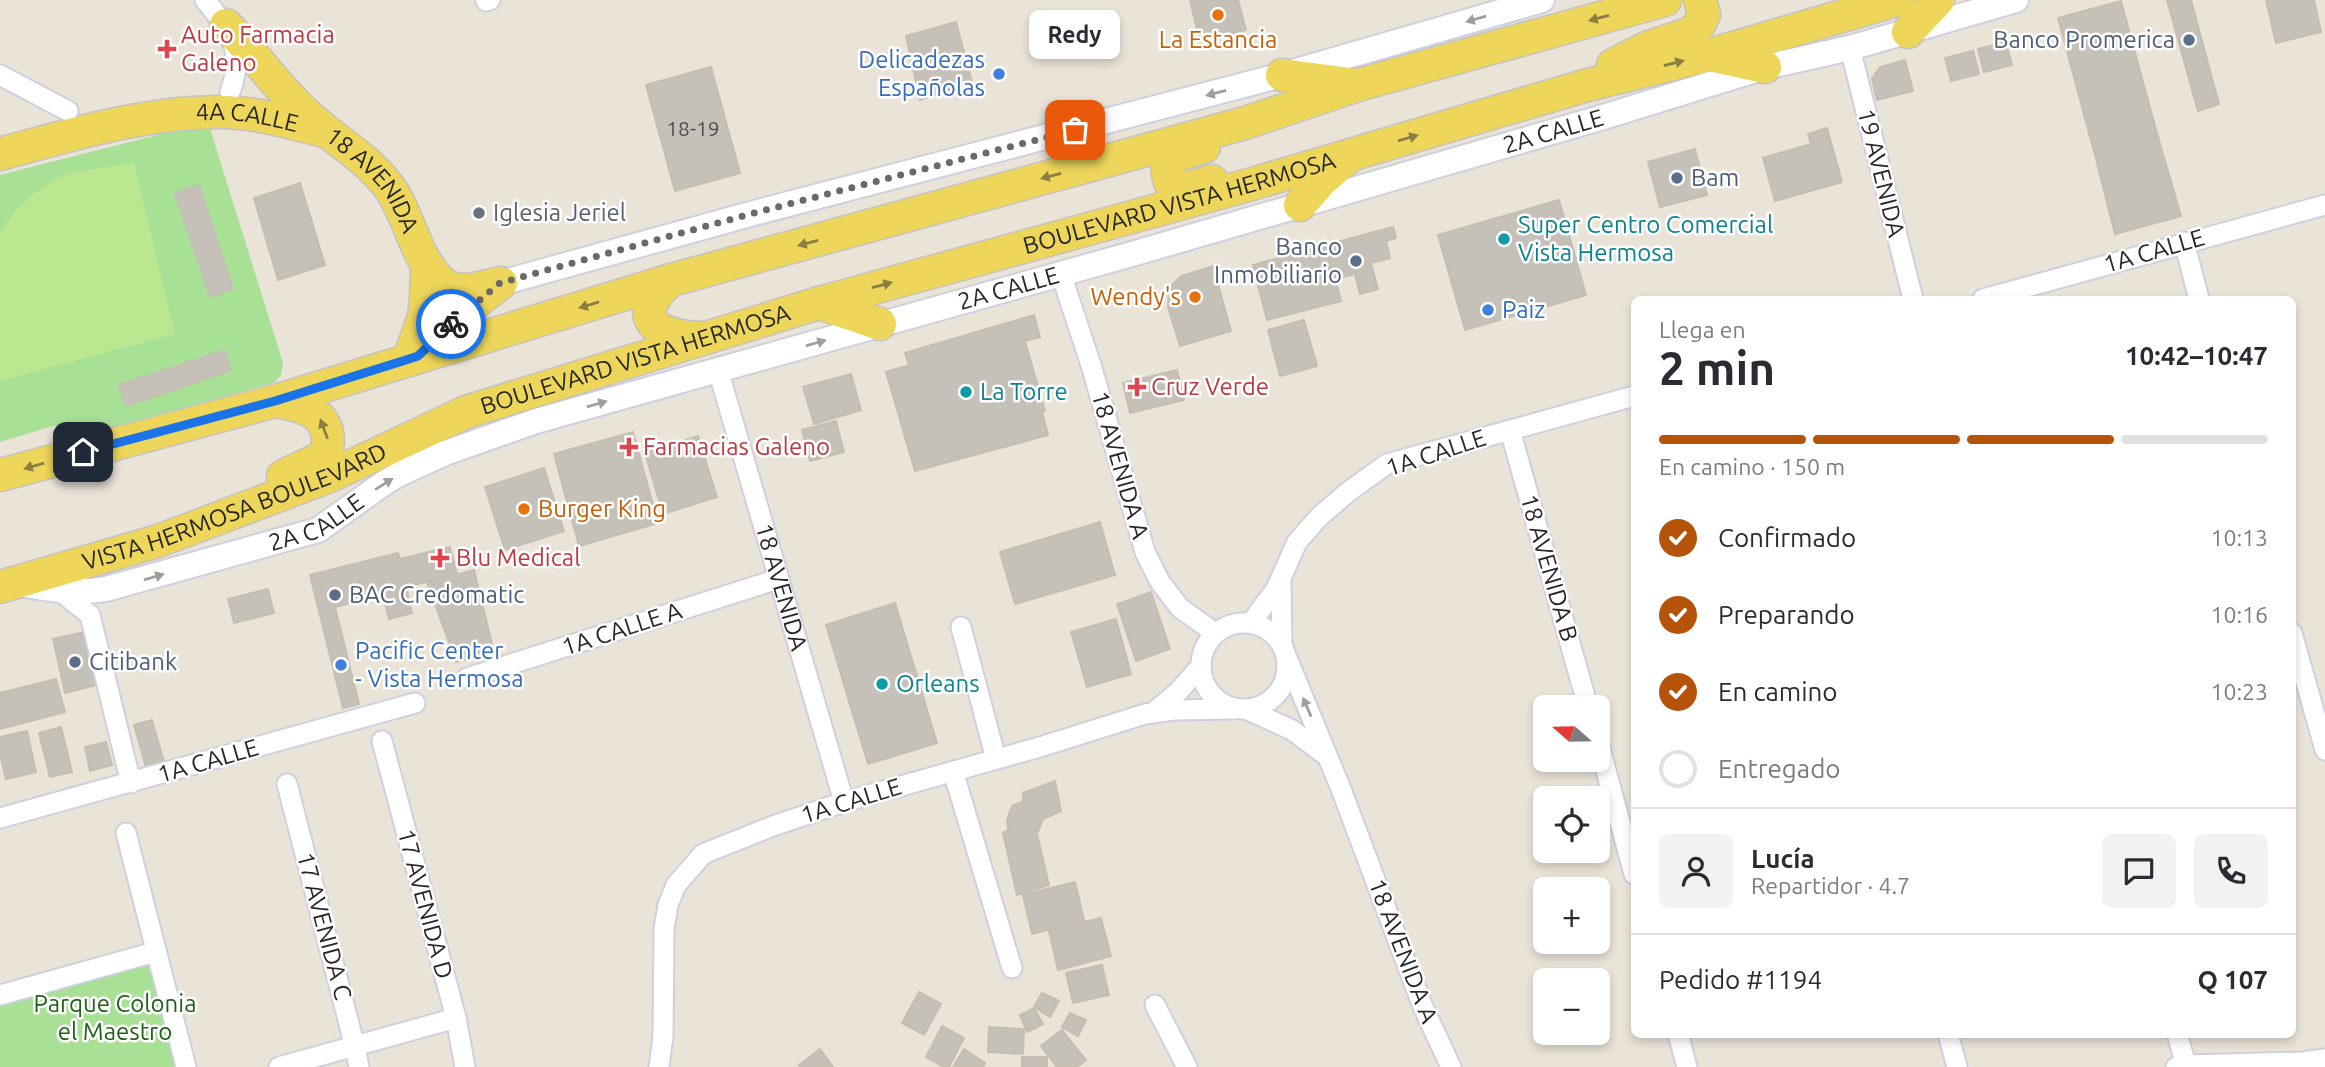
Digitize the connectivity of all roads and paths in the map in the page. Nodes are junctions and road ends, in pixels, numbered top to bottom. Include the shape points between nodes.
1 (205, 0) edge
2 (1542, 0) edge
3 (1700, 0) edge
4 (1897, 0) edge
5 (1938, 0) edge
6 (2016, 0) edge
7 (1658, 1) edge
8 (226, 25) junction
9 (1908, 32) junction
10 (1850, 48) junction
11 (1709, 55) junction
12 (1765, 67) junction
13 (0, 75) edge
14 (1282, 75) junction
15 (1358, 85) junction
16 (1584, 86) junction
17 (230, 92) junction
18 (1293, 107) junction
19 (301, 110) junction
20 (68, 111) dead end
21 (195, 113) junction
22 (163, 116) junction
23 (329, 132) junction
24 (1358, 152) junction
25 (0, 154) edge
26 (1252, 184) junction
27 (1300, 205) junction
28 (2325, 205) edge
29 (2183, 242) junction
30 (427, 264) junction
31 (1060, 274) junction
32 (671, 280) junction
33 (500, 283) junction
34 (1912, 296) edge
35 (1994, 296) edge
36 (2198, 296) edge
37 (819, 303) junction
38 (880, 324) junction
39 (707, 338) junction
40 (414, 358) junction
41 (718, 370) junction
42 (1631, 397) edge
43 (275, 401) junction
44 (1510, 430) junction
45 (0, 475) edge
46 (158, 541) junction
47 (1281, 576) junction
48 (778, 579) junction
49 (7, 585) edge
50 (106, 589) junction
51 (60, 591) junction
52 (90, 615) junction
53 (1251, 623) junction
54 (961, 627) dead end
55 (1215, 633) junction
56 (2296, 648) edge
57 (1284, 652) junction
58 (1200, 667) junction
59 (467, 678) dead end
60 (1585, 695) edge
61 (415, 703) dead end
62 (1241, 709) junction
63 (1154, 712) junction
64 (382, 741) dead end
65 (2325, 750) edge
66 (1327, 757) junction
67 (996, 759) junction
68 (953, 771) junction
69 (1606, 772) edge
70 (131, 783) junction
71 (287, 785) dead end
72 (844, 802) junction
73 (0, 818) edge
74 (127, 833) dead end
75 (1631, 863) edge
76 (155, 952) junction
77 (1012, 968) dead end
78 (0, 995) edge
79 (1155, 1005) dead end
80 (456, 1018) junction
81 (1679, 1038) edge
82 (1949, 1038) edge
83 (2178, 1038) edge
84 (357, 1057) edge
85 (2325, 1059) edge
86 (2181, 1066) edge
87 (186, 1067) edge
88 (279, 1067) edge
89 (465, 1067) edge
90 (659, 1067) edge
91 (1187, 1067) edge
92 (1451, 1067) edge
93 (1687, 1067) edge
94 (1957, 1067) edge

1 - 8 street
2 -> 14 street
3 - 16 main road via 1704,14 1696,29 1616,63
4 - 11 main road, BOULEVARD VISTA HERMOSA
5 - 9 main road
6 - 9 street, 2A CALLE
7 -> 15 main road
8 - 17 street via 238,59
8 - 19 main road
9 - 10 street, 2A CALLE
10 - 12 street, 2A CALLE
10 - 34 street, 19 AVENIDA
11 - 12 main road
16 -> 11 main road, BOULEVARD VISTA HERMOSA
12 - 27 street, 2A CALLE
13 - 20 street
14 - 15 main road
14 -> 33 street
15 - 18 main road
24 -> 16 main road, BOULEVARD VISTA HERMOSA
17 - 19 main road, 4A CALLE via 258,94
17 - 21 main road
17 - 22 main road, 4A CALLE
18 - 26 main road via 1270,128 1181,154 1167,168 1170,182 1182,187 1226,177
18 -> 32 main road
19 - 23 main road, 18 AVENIDA
21 - 22 main road, 4A CALLE
21 - 23 main road, 4A CALLE via 253,115
22 - 25 main road, 4A CALLE
23 - 30 main road, 18 AVENIDA via 390,188
24 - 26 main road, BOULEVARD VISTA HERMOSA
24 - 27 main road
37 -> 26 main road, BOULEVARD VISTA HERMOSA
27 - 31 street, 2A CALLE
28 - 29 street, 1A CALLE
29 - 35 street, 1A CALLE
29 - 36 street
30 - 33 main road, 18 AVENIDA via 451,288 465,291
30 - 40 main road via 424,317
31 - 38 street, 2A CALLE
31 - 55 street, 18 AVENIDA A via 1145,552 1160,582 1181,608
32 - 39 main road via 650,304 655,326 675,336
32 -> 40 main road
33 - 40 main road
37 - 38 main road
37 - 39 main road, BOULEVARD VISTA HERMOSA
41 -> 38 street, 2A CALLE
39 - 46 main road, BOULEVARD VISTA HERMOSA via 466,412 330,476
40 - 43 main road
41 - 48 street, 18 AVENIDA
50 -> 41 street, 2A CALLE via 318,530 384,483 445,453 536,421
42 - 44 street, 1A CALLE
43 -> 45 main road
46 -> 43 main road via 327,451 328,438 320,418 305,408
44 - 47 street, 1A CALLE via 1387,464 1319,517 1297,542
44 - 60 street, 18 AVENIDA B
46 - 49 main road, VISTA HERMOSA BOULEVARD
47 - 53 street, 1A CALLE
47 - 57 street, 1A CALLE
48 - 59 street, 1A CALLE A
48 - 72 street, 18 AVENIDA
49 - 51 street, 2A CALLE
50 - 51 street, 2A CALLE
50 - 52 street
51 - 52 street
52 - 70 street
53 - 55 street via 1226,626
53 - 57 street via 1274,635
54 - 67 street
55 - 58 street
56 - 65 street
57 - 62 street via 1287,673 1274,698 1262,706
66 -> 57 street, 18 AVENIDA A
58 - 62 street via 1210,694 1220,704
58 - 63 street, 1A CALLE
61 - 70 street, 1A CALLE
62 - 63 street, 1A CALLE
62 - 66 street via 1292,730
63 - 67 street, 1A CALLE
64 - 80 street, 17 AVENIDA D
66 - 92 street, 18 AVENIDA A via 1423,1007
67 - 68 street, 1A CALLE
68 - 72 street, 1A CALLE
68 - 77 street
69 - 75 street
70 - 73 street, 1A CALLE
71 - 84 street, 17 AVENIDA C
72 - 90 street, 1A CALLE via 703,854 676,885 664,929
74 - 76 street
76 - 78 street
76 - 87 street
79 - 91 street
80 - 84 street
80 - 89 street, 17 AVENIDA D
81 - 93 street
82 - 94 street
83 - 86 street
84 - 88 street
85 - 86 street

